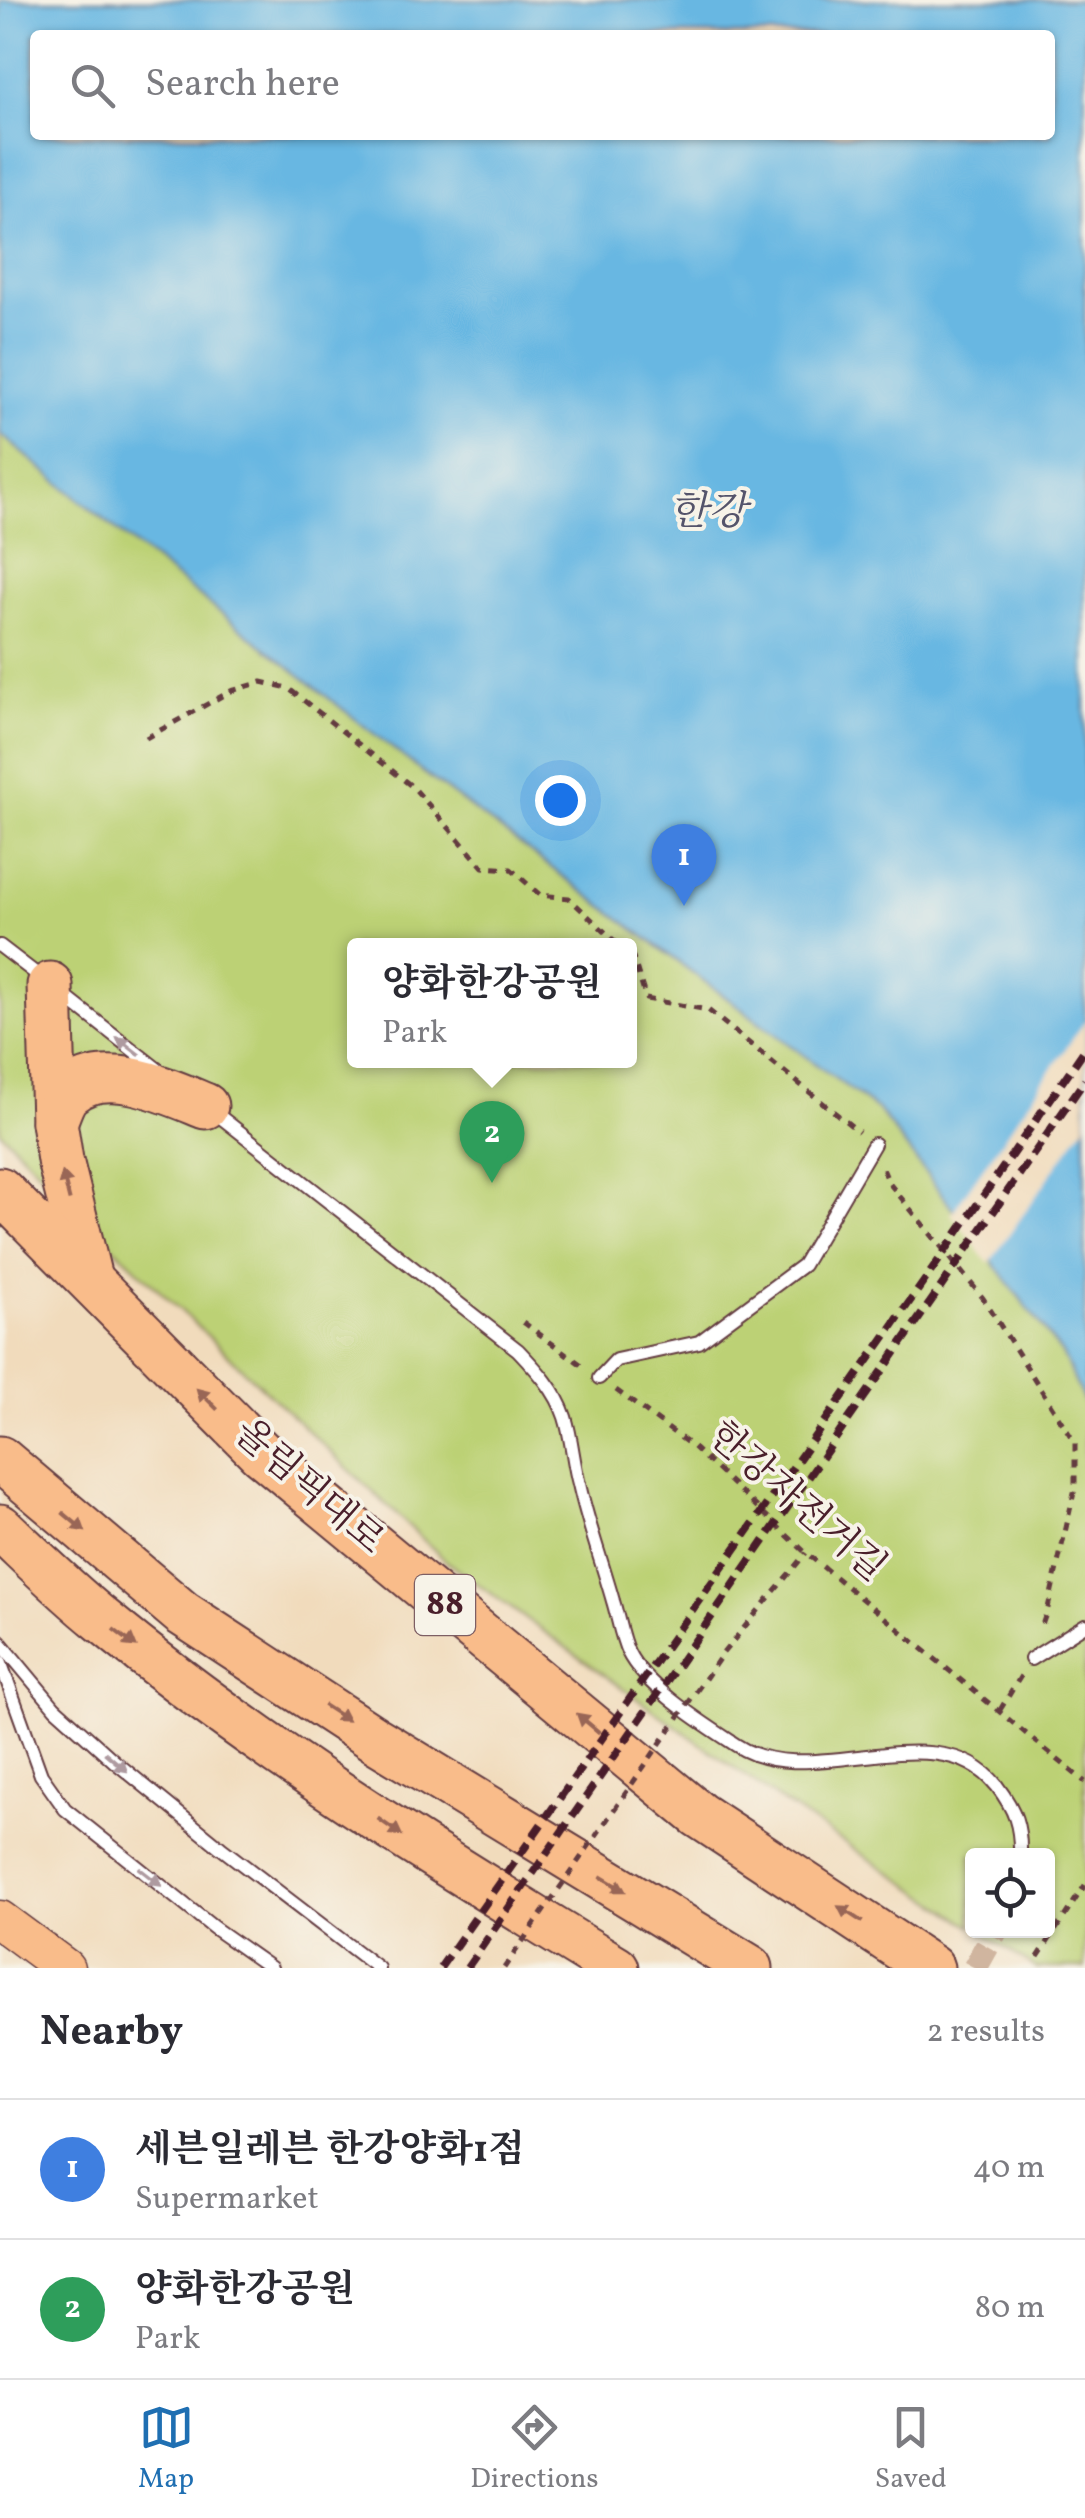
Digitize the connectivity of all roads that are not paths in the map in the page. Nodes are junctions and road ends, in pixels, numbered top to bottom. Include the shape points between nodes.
1 (0, 946) edge
2 (50, 985) junction
3 (205, 1106) junction
4 (54, 1122) junction
5 (874, 1144) road end
6 (0, 1190) edge
7 (89, 1280) junction
8 (600, 1378) road end
9 (0, 1459) edge
10 (0, 1527) edge
11 (1085, 1626) edge
12 (0, 1642) edge
13 (0, 1660) edge
14 (1030, 1660) road end
15 (1020, 1848) edge
16 (0, 1920) edge
17 (65, 1968) edge
18 (272, 1968) edge
19 (378, 1968) edge
20 (616, 1968) edge
21 (750, 1968) edge
22 (932, 1968) edge

1 - 2 lane
3 -> 2 lane
2 - 4 highway
3 - 4 highway via 157,1086 94,1080 67,1094
3 - 15 lane via 545,1378 565,1416 628,1653 664,1694 742,1749 774,1760 929,1752 959,1759 990,1777 1008,1800 1021,1829
7 -> 4 highway
5 - 8 lane via 803,1265 699,1342 616,1360
6 - 7 highway, 올림픽대로 / 88
22 -> 7 highway, 올림픽대로 / 88 via 699,1815 260,1452
9 -> 21 highway via 182,1613
10 -> 20 highway via 100,1618 220,1710 410,1842
11 - 14 lane
12 -> 19 lane via 55,1708 114,1761
13 -> 18 lane via 41,1775 64,1810
16 - 17 main road

